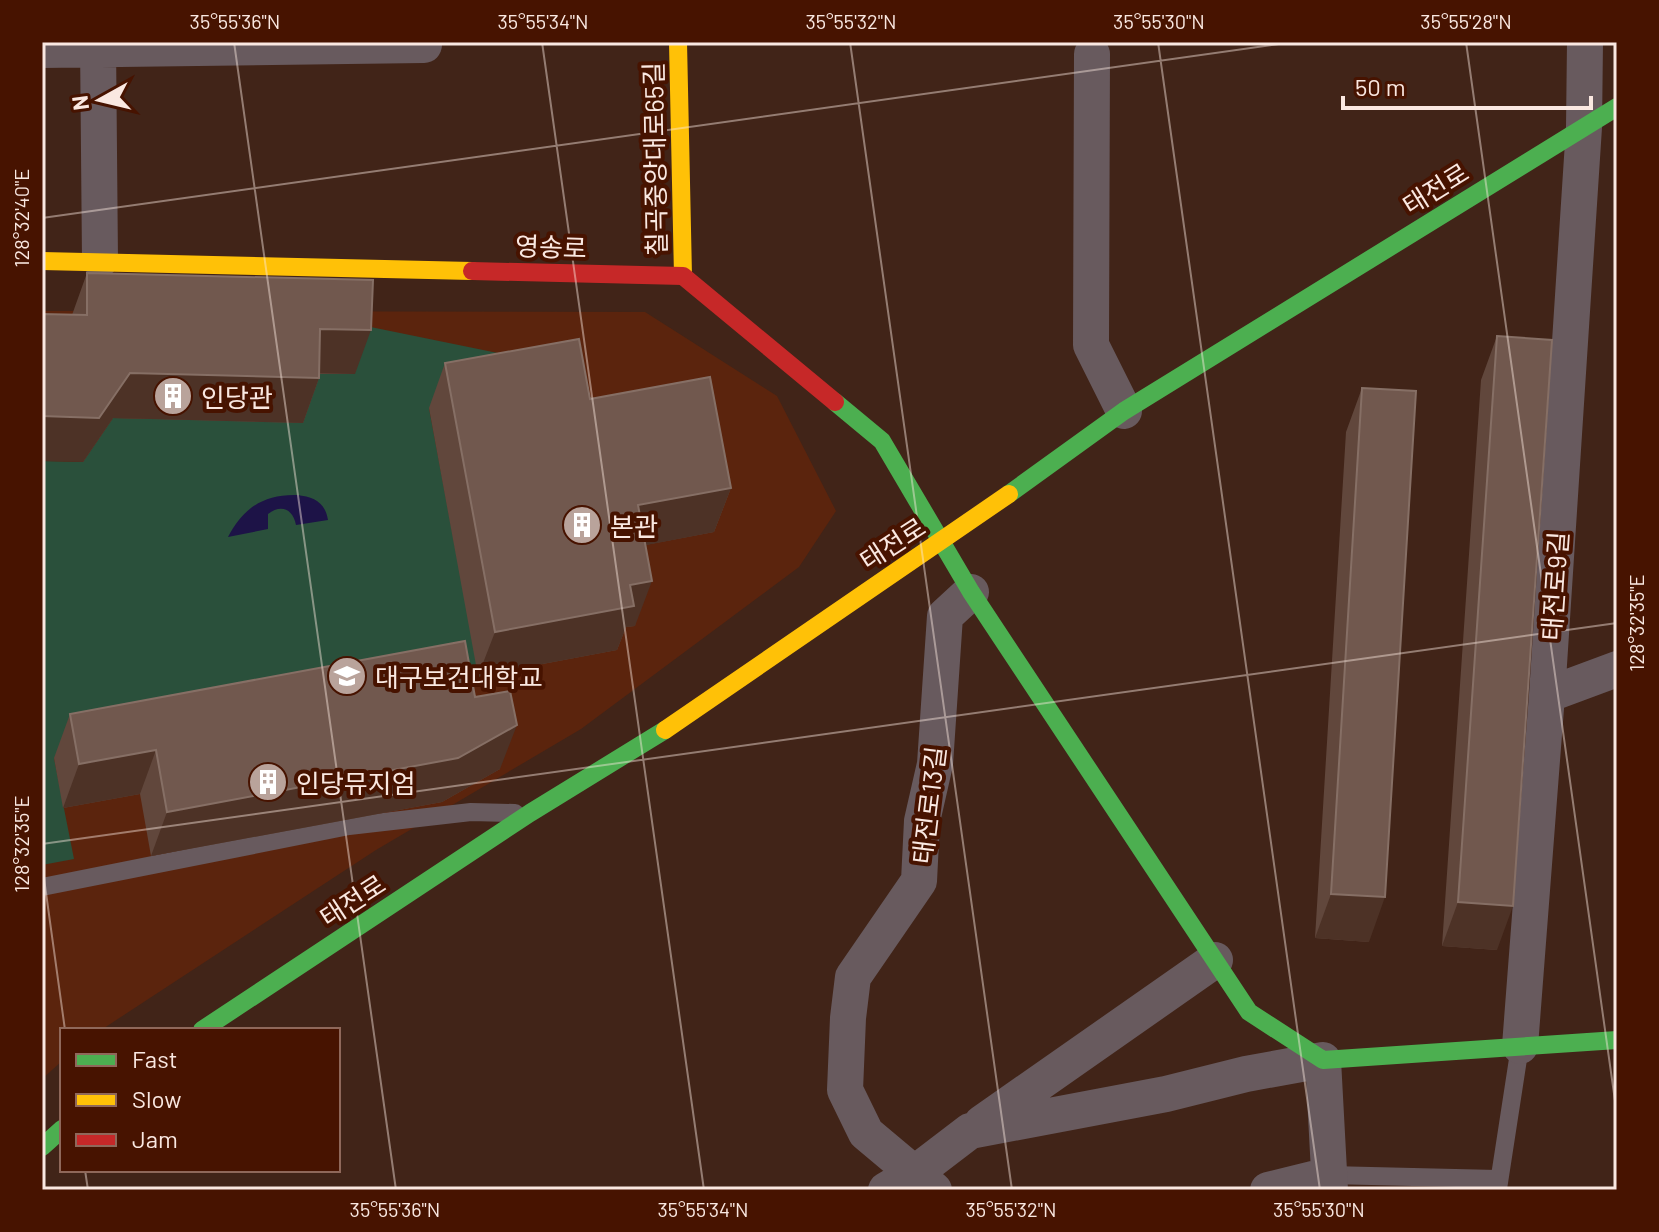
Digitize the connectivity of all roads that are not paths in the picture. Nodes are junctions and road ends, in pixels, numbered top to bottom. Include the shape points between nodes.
1 (678, 42) edge
2 (1585, 42) edge
3 (424, 44) edge
4 (98, 46) edge
5 (42, 50) edge
6 (1092, 54) dead end
7 (1617, 107) edge
8 (1584, 127) junction
9 (100, 260) junction
10 (42, 261) edge
11 (683, 276) junction
12 (1124, 411) junction
13 (942, 542) junction
14 (971, 592) junction
15 (1617, 669) edge
16 (1547, 695) junction
17 (530, 813) junction
18 (42, 887) edge
19 (1215, 960) junction
20 (205, 1028) edge
21 (1617, 1040) edge
22 (1520, 1046) junction
23 (1323, 1060) junction
24 (60, 1131) edge
25 (970, 1131) junction
26 (42, 1147) edge
27 (1329, 1183) edge
28 (912, 1184) edge
29 (1498, 1185) edge
30 (1268, 1190) edge

1 - 11 main road, 칠곡중앙대로65길
2 - 8 street, 태전로9길
3 - 4 street
4 - 5 street
4 - 9 street
6 - 12 street via 1091,345
7 - 8 main road, 태전로
8 - 12 main road, 태전로
8 - 16 street, 태전로9길
9 - 10 main road, 영송로
9 - 11 main road, 영송로
11 - 13 main road via 882,441
12 - 13 main road, 태전로
13 - 14 main road
13 - 17 main road, 태전로 via 671,726
14 - 19 main road
14 - 28 street, 태전로13길 via 945,616 935,764 922,821 919,881 853,977 848,1018 845,1090 866,1133
15 - 16 street
16 - 22 street, 태전로9길
17 - 18 lane via 471,812 349,826
17 - 20 main road, 태전로
19 - 23 main road via 1249,1012
19 - 25 street
21 - 22 main road, 태전로13길
22 - 23 main road, 태전로13길
22 - 29 lane
23 - 25 street, 태전로13길
23 - 27 street
24 - 26 main road
25 - 28 street, 태전로13길
27 - 29 lane
27 - 30 street

